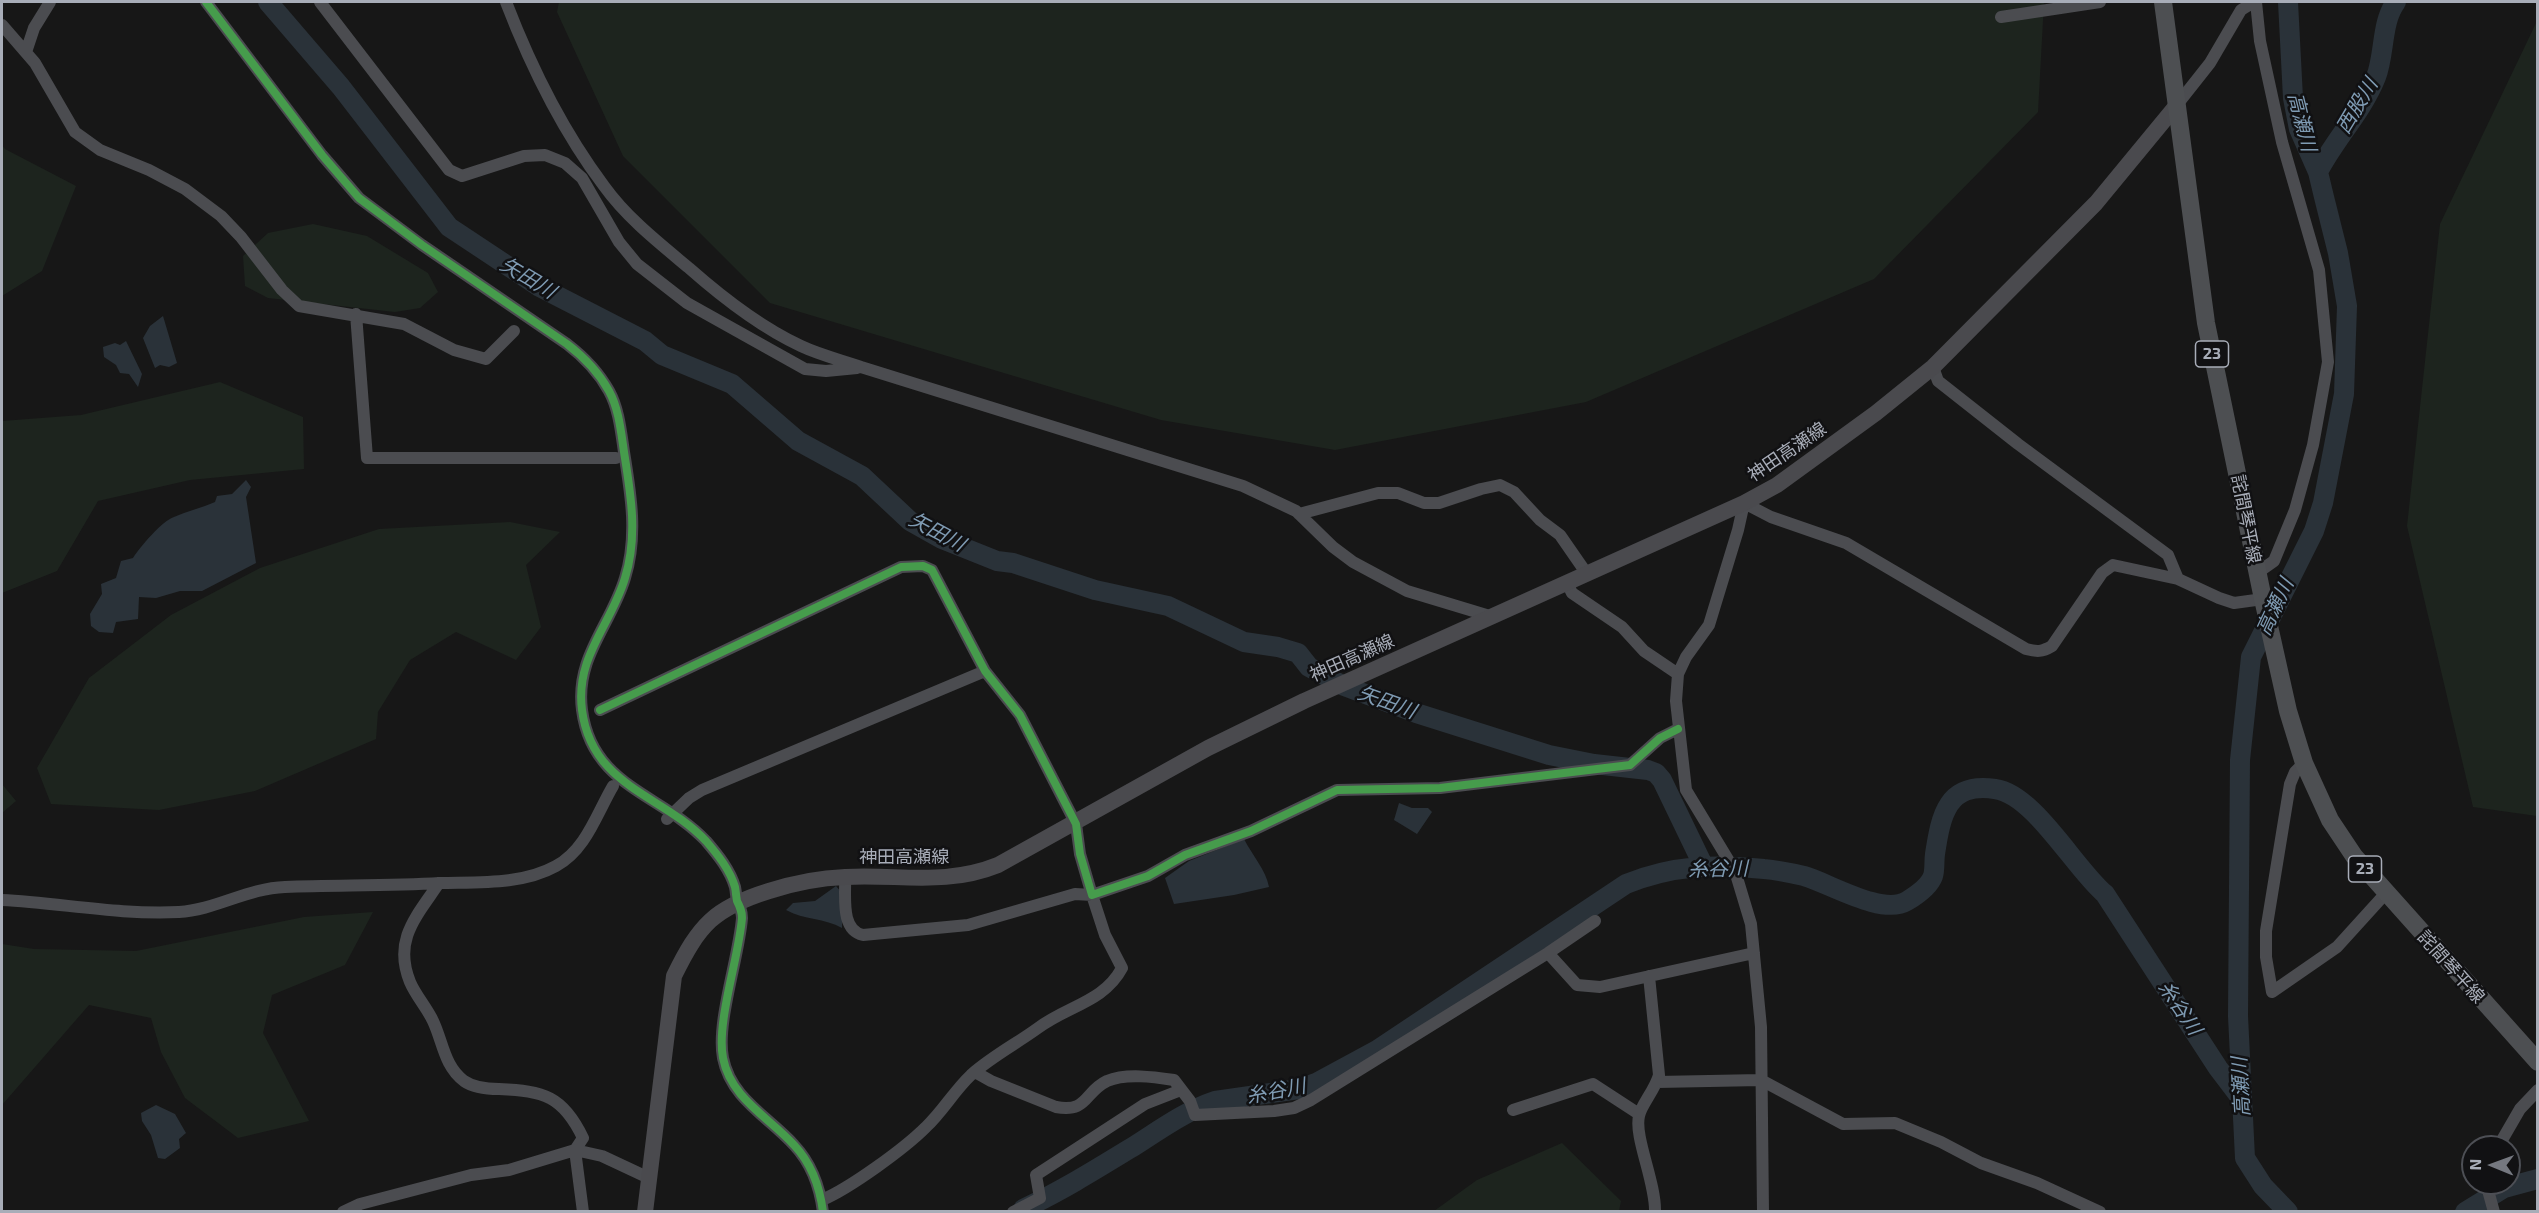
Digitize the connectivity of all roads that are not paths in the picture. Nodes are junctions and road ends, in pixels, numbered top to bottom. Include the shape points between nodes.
1 (50, 2) edge
2 (208, 2) edge
3 (320, 2) edge
4 (507, 2) edge
5 (2100, 2) edge
6 (2163, 2) edge
7 (2255, 2) edge
8 (2001, 17) dead end
9 (2, 25) edge
10 (26, 51) junction
11 (2176, 106) junction
12 (356, 314) junction
13 (514, 331) dead end
14 (861, 367) junction
15 (1933, 367) junction
16 (616, 458) dead end
17 (1744, 503) junction
18 (1299, 514) junction
19 (2257, 573) junction
20 (1587, 574) junction
21 (2178, 579) junction
22 (1567, 583) junction
23 (2262, 599) junction
24 (1493, 617) junction
25 (985, 670) junction
26 (1678, 674) junction
27 (600, 710) dead end
28 (1678, 729) junction
29 (2304, 763) junction
30 (613, 786) dead end
31 (669, 817) junction
32 (1076, 824) junction
33 (845, 877) junction
34 (439, 883) junction
35 (2386, 893) junction
36 (1092, 895) junction
37 (2, 900) edge
38 (738, 901) junction
39 (1595, 921) dead end
40 (1548, 953) junction
41 (1754, 953) junction
42 (1649, 976) junction
43 (2538, 1062) edge
44 (975, 1072) junction
45 (1761, 1080) junction
46 (1657, 1082) junction
47 (1182, 1090) junction
48 (2538, 1090) edge
49 (1513, 1110) dead end
50 (1639, 1114) junction
51 (2505, 1135) edge
52 (575, 1150) junction
53 (649, 1178) junction
54 (2489, 1195) edge
55 (822, 1206) edge
56 (343, 1212) edge
57 (583, 1212) edge
58 (645, 1212) edge
59 (1013, 1212) edge
60 (1655, 1212) edge
61 (1763, 1212) edge
62 (2100, 1212) edge
63 (2494, 1212) edge

1 - 10 street
2 - 31 street via 322,155 359,198 567,344 585,358 611,393 632,499 631,555 625,580 586,662 582,710 591,741 605,765
3 - 14 street via 449,170 462,176 524,156 545,155 565,164 582,178 619,242 637,264 687,303 805,369
4 - 14 street via 528,59 565,127 605,187 637,223 709,286 766,327 802,347
5 - 8 street
6 - 11 main road, 詫間琴平線 / 23
7 - 11 street via 2241,10 2210,63
7 - 19 street via 2282,142 2319,270 2328,362 2313,445 2295,510 2274,561
9 - 10 street
10 - 12 street via 75,132 100,150 185,189 221,216 299,306
11 - 15 main road, 神田高瀬線 via 2097,203
11 - 19 main road, 詫間琴平線 / 23 via 2206,323
12 - 13 street via 404,324 454,350 486,359
12 - 16 street via 367,458
14 - 18 street via 1243,486
15 - 17 main road, 神田高瀬線 via 1786,478
15 - 21 street via 1938,381 2168,555
17 - 20 main road, 神田高瀬線
17 - 21 street via 1771,517 1846,543 2037,652 2052,646 2107,568 2120,565
17 - 26 street via 1709,625
18 - 20 street via 1378,493 1398,493 1439,503 1500,485 1514,492 1560,535
18 - 24 street via 1353,562 1407,591
19 - 23 main road, 詫間琴平線 / 23
20 - 22 main road, 神田高瀬線
21 - 23 street via 2235,603
22 - 24 main road, 神田高瀬線
22 - 26 street via 1572,593 1622,627 1644,651
23 - 29 main road, 詫間琴平線 / 23
24 - 32 main road, 神田高瀬線 via 1208,748
25 - 27 street via 932,570 923,566 901,567
25 - 31 street via 702,790
25 - 32 street via 1020,715
26 - 28 street
28 - 36 street via 1660,738 1630,765 1440,788 1337,790 1251,831 1185,855 1148,876
28 - 41 street via 1686,790 1738,877 1751,924
29 - 35 main road, 詫間琴平線 / 23 via 2330,820
29 - 35 street via 2295,771 2290,784 2266,931 2272,992 2337,947
30 - 34 street via 585,837 557,866 532,876
31 - 38 street via 704,840 720,858 730,874
32 - 33 main road, 神田高瀬線 via 982,872 939,880
32 - 36 street
33 - 36 street via 847,920 855,934 863,935 968,926 1075,894
33 - 38 main road, 神田高瀬線 via 801,881
34 - 37 street via 281,887 180,912 116,911
34 - 52 street via 404,940 403,957 410,983 433,1019 450,1067 475,1086 523,1090 561,1104 583,1138
35 - 43 main road, 詫間琴平線 / 23
36 - 44 street via 1105,935 1122,968 1117,978 1096,997 1041,1026
38 - 53 main road, 神田高瀬線 via 709,921 687,949 674,976
38 - 55 street via 741,935 723,1035 723,1058 742,1097 805,1160
39 - 40 street
40 - 42 street via 1577,985 1600,987
40 - 47 street via 1294,1108 1195,1115
41 - 42 street
41 - 45 street
42 - 46 street
44 - 47 street via 1067,1109 1078,1108 1104,1082 1116,1078 1174,1080
44 - 55 street via 925,1128
45 - 46 street
45 - 61 street
45 - 62 street via 1843,1124 1895,1123
46 - 50 street
47 - 59 street via 1145,1104 1036,1174 1040,1198
48 - 51 street via 2520,1109
49 - 50 street via 1593,1084
50 - 60 street
52 - 53 street via 602,1156
52 - 56 street via 509,1170 471,1175 360,1204
52 - 57 street
53 - 58 main road, 神田高瀬線
54 - 63 street

